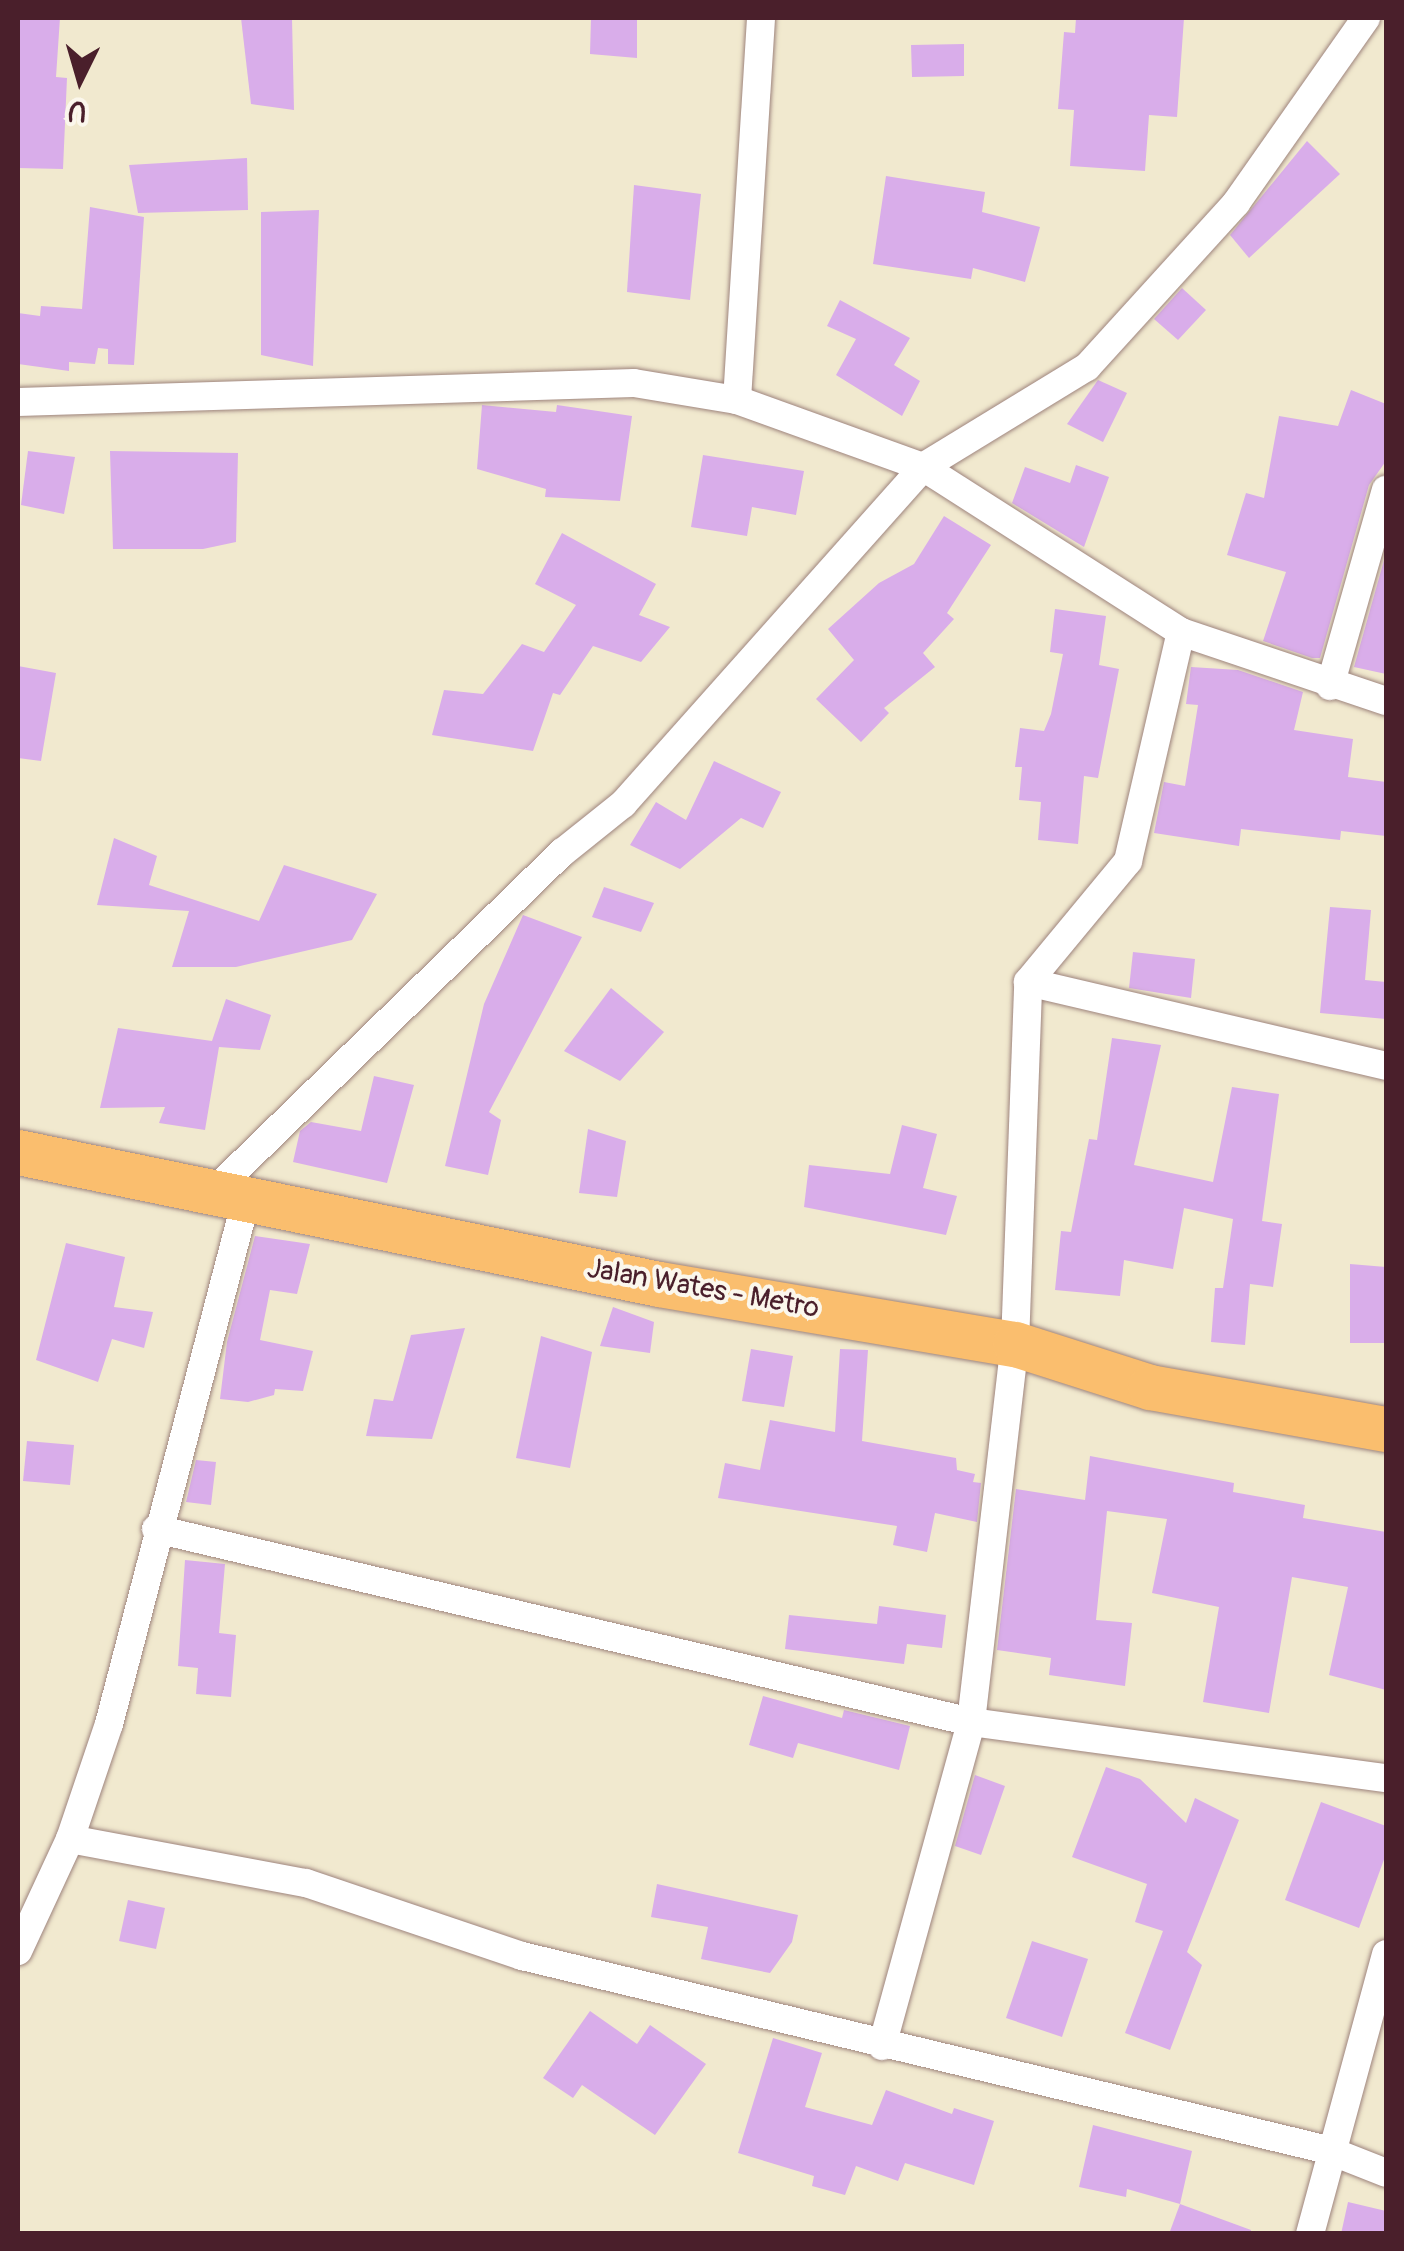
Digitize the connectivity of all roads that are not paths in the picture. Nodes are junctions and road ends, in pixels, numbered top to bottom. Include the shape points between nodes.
1 (762, 18) edge
2 (1366, 18) edge
3 (737, 400) junction
4 (18, 402) edge
5 (923, 466) junction
6 (1386, 490) edge
7 (1181, 632) junction
8 (1330, 686) junction
9 (1386, 700) edge
10 (1028, 982) junction
11 (1386, 1066) edge
12 (18, 1152) edge
13 (231, 1193) junction
14 (1015, 1344) junction
15 (1386, 1430) edge
16 (156, 1529) junction
17 (971, 1722) junction
18 (1386, 1778) edge
19 (70, 1839) junction
20 (18, 1951) edge
21 (1386, 1954) edge
22 (882, 2046) junction
23 (1328, 2150) junction
24 (1386, 2173) edge
25 (1310, 2234) edge

1 - 3 street
2 - 5 street via 1236,203 1087,367
3 - 4 street via 634,383
3 - 5 street
5 - 7 street
5 - 13 street via 623,804 563,852
6 - 8 street
7 - 8 street
7 - 10 street via 1128,861
8 - 9 street
10 - 11 street
10 - 14 street
12 - 13 main road, Jalan Wates - Metro
13 - 14 main road, Jalan Wates - Metro via 658,1284
13 - 16 street
14 - 15 main road, Jalan Wates - Metro via 1150,1387
14 - 17 street
16 - 17 street
16 - 19 street via 108,1724
17 - 18 street
17 - 22 street
19 - 20 street
19 - 22 street via 306,1884 522,1956
21 - 23 street
22 - 23 street
23 - 24 street
23 - 25 street

